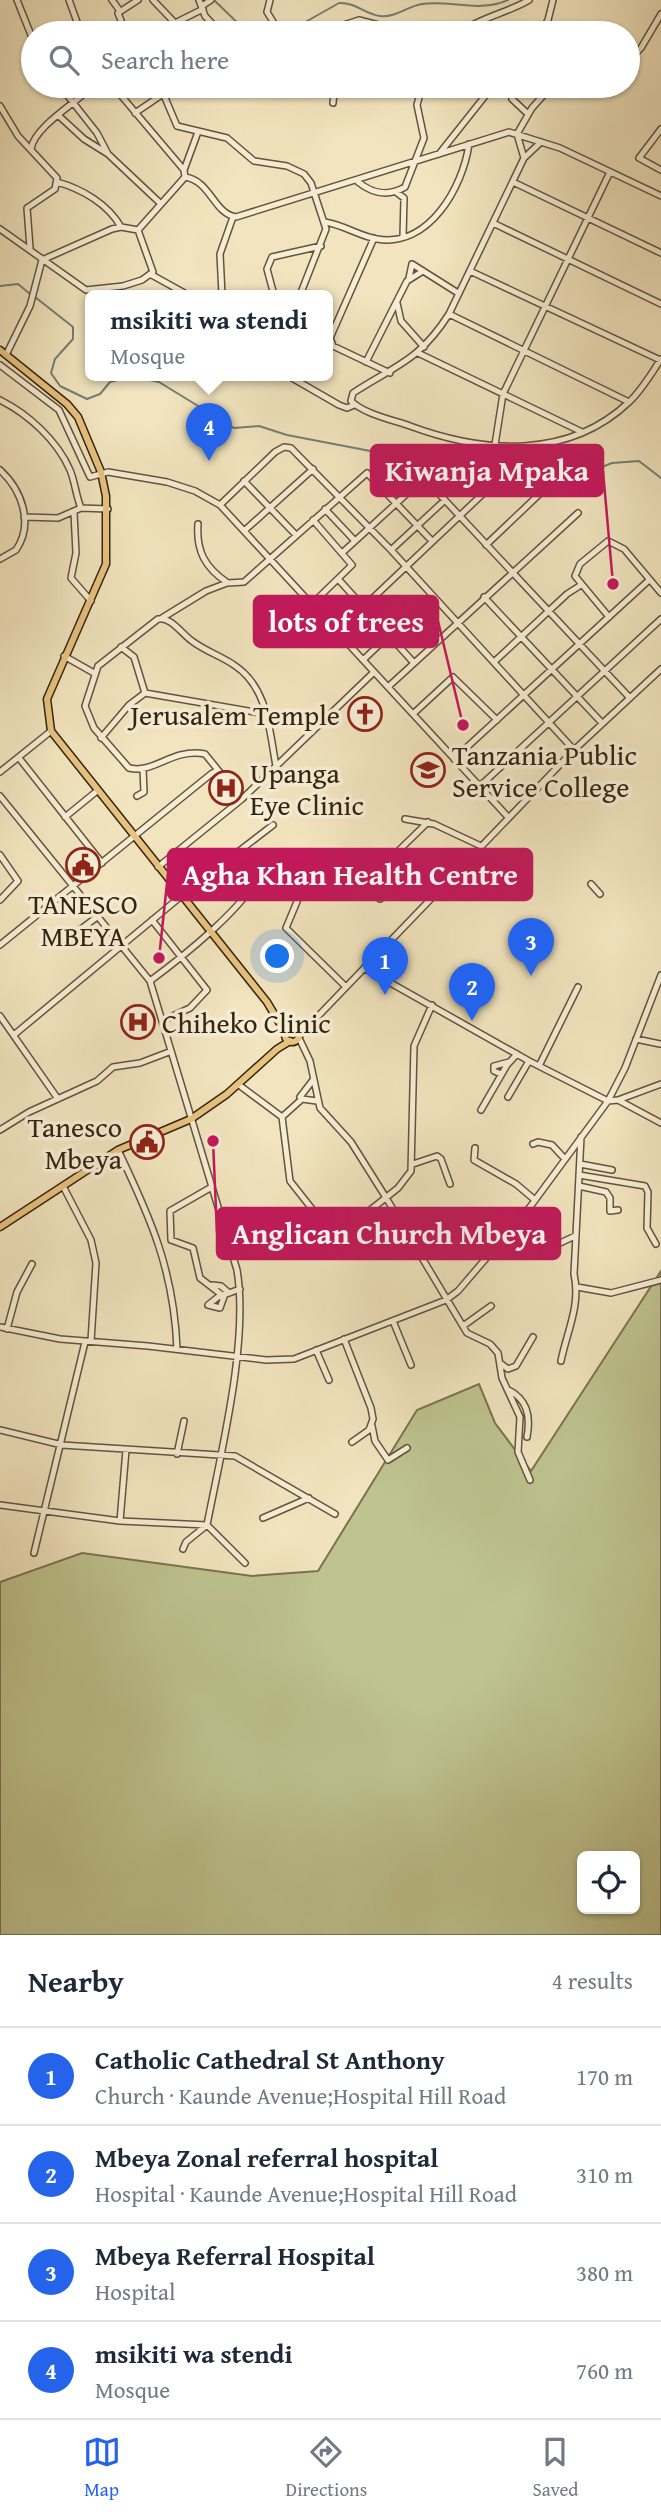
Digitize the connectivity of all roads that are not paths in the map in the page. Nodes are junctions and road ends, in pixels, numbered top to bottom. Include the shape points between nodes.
1 (17, 0) edge
2 (69, 0) edge
3 (112, 0) edge
4 (138, 0) edge
5 (153, 0) edge
6 (211, 0) edge
7 (270, 0) edge
8 (529, 0) edge
9 (552, 0) edge
10 (201, 5) edge
11 (120, 11) junction
12 (661, 13) edge
13 (25, 21) edge
14 (77, 21) edge
15 (123, 21) edge
16 (173, 21) edge
17 (178, 21) edge
18 (211, 21) edge
19 (273, 21) edge
20 (482, 21) edge
21 (547, 21) edge
22 (640, 49) edge
23 (70, 98) edge
24 (80, 98) edge
25 (123, 98) edge
26 (157, 98) edge
27 (165, 98) edge
28 (334, 98) edge
29 (418, 98) edge
30 (483, 98) edge
31 (541, 98) edge
32 (512, 99) dead end
33 (74, 103) junction
34 (333, 103) dead end
35 (0, 106) edge
36 (135, 113) junction
37 (528, 114) junction
38 (59, 117) junction
39 (661, 129) edge
40 (198, 132) junction
41 (517, 134) junction
42 (541, 142) junction
43 (469, 144) junction
44 (31, 149) junction
45 (108, 154) junction
46 (439, 154) junction
47 (524, 158) junction
48 (416, 162) junction
49 (661, 170) edge
50 (610, 172) junction
51 (184, 173) junction
52 (57, 182) junction
53 (358, 182) junction
54 (513, 182) junction
55 (396, 192) junction
56 (313, 196) junction
57 (661, 197) edge
58 (160, 203) junction
59 (233, 217) junction
60 (587, 218) junction
61 (325, 222) junction
62 (493, 223) junction
63 (121, 227) junction
64 (0, 229) edge
65 (138, 230) junction
66 (403, 237) junction
67 (374, 239) junction
68 (321, 246) junction
69 (30, 249) junction
70 (661, 253) edge
71 (41, 260) junction
72 (568, 260) junction
73 (423, 271) junction
74 (470, 271) junction
75 (150, 274) junction
76 (409, 278) junction
77 (90, 290) edge
78 (99, 290) edge
79 (179, 290) edge
80 (222, 290) edge
81 (273, 290) edge
82 (302, 290) edge
83 (458, 293) junction
84 (397, 300) junction
85 (661, 304) edge
86 (546, 305) junction
87 (449, 314) junction
88 (390, 317) junction
89 (401, 321) junction
90 (333, 331) edge
91 (333, 346) edge
92 (424, 347) junction
93 (524, 351) junction
94 (3, 353) edge
95 (418, 354) junction
96 (661, 359) edge
97 (366, 362) junction
98 (0, 365) edge
99 (390, 373) junction
100 (297, 381) edge
101 (503, 394) junction
102 (0, 400) edge
103 (629, 402) junction
104 (354, 405) junction
105 (582, 432) junction
106 (497, 448) junction
107 (413, 466) dead end
108 (313, 469) junction
109 (0, 470) edge
110 (101, 472) junction
111 (424, 478) junction
112 (244, 481) junction
113 (549, 485) dead end
114 (339, 496) junction
115 (445, 500) junction
116 (397, 502) junction
117 (220, 505) junction
118 (81, 508) junction
119 (270, 508) junction
120 (107, 509) junction
121 (325, 509) junction
122 (74, 513) junction
123 (578, 513) dead end
124 (24, 517) junction
125 (460, 517) junction
126 (313, 520) junction
127 (198, 524) dead end
128 (418, 525) junction
129 (370, 528) junction
130 (244, 531) junction
131 (296, 536) junction
132 (355, 541) junction
133 (432, 541) junction
134 (486, 545) junction
135 (391, 550) junction
136 (342, 553) junction
137 (271, 558) junction
138 (0, 559) edge
139 (405, 566) junction
140 (511, 571) junction
141 (338, 580) junction
142 (648, 582) junction
143 (228, 583) junction
144 (581, 585) junction
145 (661, 593) edge
146 (432, 595) junction
147 (484, 597) junction
148 (91, 601) junction
149 (312, 604) junction
150 (362, 607) junction
151 (548, 611) junction
152 (609, 617) junction
153 (162, 618) junction
154 (661, 618) edge
155 (457, 622) junction
156 (337, 632) junction
157 (388, 635) junction
158 (521, 637) junction
159 (580, 645) junction
160 (121, 647) junction
161 (64, 656) junction
162 (363, 660) junction
163 (494, 662) junction
164 (414, 663) junction
165 (661, 669) edge
166 (552, 670) junction
167 (604, 671) junction
168 (374, 672) junction
169 (94, 673) junction
170 (388, 687) junction
171 (145, 694) junction
172 (524, 695) junction
173 (577, 696) junction
174 (629, 697) junction
175 (266, 714) junction
176 (413, 714) junction
177 (497, 720) junction
178 (549, 722) junction
179 (602, 723) junction
180 (51, 731) junction
181 (101, 738) junction
182 (574, 750) junction
183 (19, 758) junction
184 (454, 759) junction
185 (276, 766) junction
186 (142, 769) junction
187 (218, 770) junction
188 (0, 772) edge
189 (480, 786) junction
190 (97, 791) junction
191 (0, 796) edge
192 (136, 796) dead end
193 (242, 799) junction
194 (65, 817) junction
195 (509, 817) junction
196 (405, 818) dead end
197 (428, 822) junction
198 (273, 825) dead end
199 (135, 838) junction
200 (481, 846) junction
201 (242, 850) junction
202 (0, 855) edge
203 (103, 863) junction
204 (158, 867) junction
205 (591, 884) dead end
206 (74, 888) junction
207 (301, 892) dead end
208 (600, 894) dead end
209 (182, 895) junction
210 (380, 899) dead end
211 (0, 900) edge
212 (97, 917) junction
213 (152, 920) junction
214 (210, 932) junction
215 (65, 942) dead end
216 (123, 944) junction
217 (0, 945) edge
218 (181, 956) junction
219 (364, 968) junction
220 (661, 975) edge
221 (150, 981) junction
222 (344, 985) junction
223 (578, 987) dead end
224 (432, 1005) junction
225 (0, 1016) edge
226 (162, 1021) junction
227 (15, 1034) junction
228 (293, 1035) junction
229 (636, 1039) junction
230 (660, 1044) edge
231 (169, 1052) junction
232 (517, 1055) junction
233 (529, 1061) junction
234 (509, 1062) junction
235 (539, 1066) junction
236 (501, 1074) junction
237 (313, 1080) junction
238 (661, 1084) edge
239 (239, 1085) junction
240 (508, 1097) dead end
241 (58, 1099) junction
242 (618, 1100) junction
243 (317, 1101) junction
244 (608, 1101) junction
245 (296, 1102) junction
246 (481, 1110) dead end
247 (282, 1117) junction
248 (191, 1119) junction
249 (661, 1123) edge
250 (0, 1130) edge
251 (581, 1137) junction
252 (533, 1144) dead end
253 (475, 1148) dead end
254 (118, 1150) junction
255 (566, 1158) junction
256 (580, 1160) junction
257 (413, 1164) junction
258 (612, 1170) dead end
259 (579, 1175) junction
260 (450, 1184) dead end
261 (63, 1186) junction
262 (579, 1186) junction
263 (210, 1188) junction
264 (386, 1196) junction
265 (535, 1200) junction
266 (618, 1210) dead end
267 (0, 1227) edge
268 (575, 1236) junction
269 (656, 1244) dead end
270 (552, 1253) dead end
271 (32, 1264) dead end
272 (661, 1280) edge
273 (577, 1287) junction
274 (240, 1289) junction
275 (446, 1300) junction
276 (491, 1306) dead end
277 (393, 1321) junction
278 (463, 1326) junction
279 (3, 1328) edge
280 (533, 1337) dead end
281 (344, 1339) junction
282 (88, 1341) junction
283 (177, 1349) junction
284 (316, 1350) junction
285 (236, 1355) junction
286 (561, 1361) dead end
287 (500, 1363) junction
288 (411, 1365) dead end
289 (329, 1380) dead end
290 (507, 1389) junction
291 (184, 1421) dead end
292 (372, 1423) junction
293 (0, 1430) edge
294 (527, 1437) dead end
295 (352, 1442) dead end
296 (62, 1445) junction
297 (407, 1448) dead end
298 (126, 1450) junction
299 (177, 1454) junction
300 (220, 1457) junction
301 (530, 1480) dead end
302 (309, 1498) junction
303 (0, 1505) edge
304 (45, 1514) junction
305 (335, 1514) dead end
306 (263, 1518) dead end
307 (120, 1521) junction
308 (207, 1525) junction
309 (183, 1549) dead end
310 (34, 1553) dead end
311 (245, 1563) dead end

1 - 13 street
2 - 14 street
3 - 11 street
4 - 11 street
5 - 16 street
6 - 10 street
7 - 19 street via 267,12
8 - 20 street
9 - 21 street
10 - 17 street
10 - 18 street
11 - 15 street
12 - 22 street
23 - 33 street
24 - 33 street
25 - 36 street
26 - 36 street
27 - 40 street via 175,124
28 - 34 street
29 - 48 street via 424,138
30 - 46 street
31 - 37 street
32 - 37 street
33 - 38 street
33 - 45 street
35 - 44 street
36 - 51 street
37 - 41 street
38 - 44 street via 40,129
38 - 45 street
39 - 49 street via 639,158
40 - 51 street
40 - 56 street via 233,141 254,160 299,170 308,179
41 - 42 street
41 - 43 street via 502,133
41 - 47 street
42 - 47 street
42 - 50 street
43 - 46 street
43 - 66 street via 439,216
44 - 52 street
45 - 58 street
46 - 48 street
47 - 54 street
48 - 53 street
48 - 55 street via 405,187
50 - 57 street
50 - 60 street
51 - 58 street
51 - 59 street via 202,183
52 - 63 street via 92,197
52 - 69 street via 55,189 27,208
53 - 55 street via 381,193
53 - 56 street
54 - 60 street
54 - 62 street
55 - 66 street via 404,198
56 - 59 street
56 - 61 street
58 - 65 street
59 - 80 street via 220,254
60 - 70 street
60 - 72 street
61 - 67 street
61 - 68 street
62 - 72 street
62 - 74 street
63 - 65 street
63 - 71 street
64 - 69 street
65 - 75 street via 152,268
66 - 67 street
67 - 90 street
68 - 81 street via 272,257 267,269
68 - 82 street
69 - 71 street
71 - 77 street
71 - 94 street via 30,306
72 - 85 street
72 - 86 street
73 - 76 street
73 - 76 street via 412,264
73 - 83 street
74 - 83 street
74 - 86 street
75 - 78 street
75 - 79 street
76 - 84 street
83 - 87 street
84 - 88 street
84 - 89 street
86 - 93 street
86 - 96 street
87 - 92 street
87 - 93 street
88 - 89 street
88 - 97 street
89 - 92 street
91 - 97 street
92 - 95 street
93 - 101 street
93 - 103 street
94 - 110 main road via 78,417
95 - 99 street
95 - 101 street
96 - 103 street
97 - 99 street
98 - 110 street via 58,410 90,477
99 - 104 street via 353,393
100 - 104 street via 346,408
101 - 105 street
101 - 106 street
102 - 118 street via 26,415 50,441 70,470
103 - 105 street
104 - 106 street via 436,435
105 - 106 street via 540,445
106 - 125 street via 491,484
107 - 111 street
108 - 112 street via 292,448 284,447
108 - 114 street
108 - 119 street
109 - 124 street via 20,494
110 - 117 street via 177,485
110 - 120 main road
111 - 115 street
111 - 116 street
112 - 117 street
112 - 119 street
113 - 134 street
114 - 116 street via 366,473
114 - 121 street
114 - 129 street
115 - 125 street
115 - 128 street
116 - 128 street
116 - 129 street
117 - 130 street
118 - 120 street
118 - 122 street
119 - 130 street
119 - 131 street
120 - 148 main road via 108,555
121 - 126 street
121 - 132 street
122 - 124 street via 58,518
122 - 148 street via 76,553 71,578
123 - 140 street
124 - 138 street via 20,544
125 - 133 street
125 - 134 street
126 - 131 street
126 - 136 street
127 - 143 street via 198,552
128 - 133 street
128 - 135 street
129 - 132 street
129 - 135 street
130 - 137 street
131 - 137 street
132 - 136 street
133 - 139 street
134 - 140 street
135 - 139 street
136 - 141 street via 352,567
137 - 143 street via 250,579
137 - 149 street
139 - 146 street
139 - 150 street
140 - 147 street
140 - 151 street
141 - 149 street
141 - 150 street
142 - 144 street via 624,549 608,541 576,571
142 - 145 street
142 - 152 street
143 - 153 street
144 - 151 street
144 - 152 street
146 - 155 street
146 - 157 street
147 - 155 street
147 - 158 street
148 - 161 main road
149 - 156 street
150 - 156 street
150 - 157 street
151 - 158 street
151 - 159 street
152 - 159 street
153 - 160 street
153 - 175 street via 199,647 249,676
154 - 167 street
155 - 163 street
155 - 164 street
156 - 162 street
157 - 162 street
157 - 164 street
158 - 163 street
158 - 166 street
159 - 166 street
159 - 167 street
160 - 169 street
160 - 171 street via 134,657
161 - 169 street
161 - 180 main road via 47,699
162 - 168 street
163 - 172 street
164 - 170 street
165 - 174 street
166 - 172 street
166 - 173 street
167 - 173 street
167 - 174 street
168 - 170 street
168 - 185 street
169 - 181 street via 85,711
170 - 176 street
171 - 175 street
171 - 181 street via 129,705
172 - 177 street
172 - 178 street
173 - 178 street
173 - 179 street
174 - 179 street
175 - 185 street
176 - 177 street via 453,677
176 - 184 street
177 - 184 street
178 - 182 street
178 - 189 street
179 - 182 street
180 - 183 street
180 - 190 main road
181 - 186 street via 129,768
182 - 195 street
183 - 188 street
183 - 194 street
184 - 189 street
185 - 193 street
186 - 187 street via 188,752 205,754
186 - 192 street via 144,792
187 - 193 street
187 - 199 street
189 - 195 street
190 - 194 street
190 - 199 main road
191 - 206 street
193 - 204 street
194 - 203 street
195 - 200 street
196 - 197 street
197 - 200 street
197 - 210 street via 388,861
198 - 201 street
199 - 203 street
199 - 204 main road
200 - 219 street
201 - 209 street
201 - 214 street via 254,859 258,875
202 - 211 street via 18,881
203 - 206 street
204 - 209 main road
205 - 208 street
206 - 212 street
206 - 217 street
207 - 222 street via 286,928
209 - 213 street
209 - 214 main road
212 - 215 street
212 - 216 street
213 - 216 street
213 - 218 street
214 - 218 street
214 - 228 main road
216 - 221 street
216 - 227 street
218 - 221 street
218 - 226 street via 207,991 190,1008
219 - 222 street
219 - 224 street
220 - 229 street
221 - 226 street
222 - 228 street
223 - 235 street
224 - 232 street
224 - 257 street via 414,1046
225 - 227 street
226 - 231 street
227 - 241 street
228 - 237 street via 310,1060
228 - 239 main road
229 - 230 street
229 - 244 street
231 - 241 street via 113,1068
231 - 248 street
232 - 233 street
232 - 234 street
233 - 235 street
233 - 240 street
234 - 236 street
234 - 236 street via 494,1066
235 - 244 street
236 - 246 street
237 - 243 street
237 - 245 street
238 - 242 street
239 - 247 street
239 - 248 main road
241 - 250 street
242 - 244 street
242 - 249 street
243 - 245 street via 304,1098
243 - 264 street
244 - 251 street
245 - 247 street
247 - 264 street via 290,1181 332,1237 346,1232
248 - 254 main road
248 - 263 street
251 - 255 street
251 - 256 street
252 - 255 street via 552,1145
253 - 265 street via 474,1160
254 - 261 main road
254 - 283 street via 160,1242
255 - 256 street
255 - 265 street
256 - 258 street
256 - 259 street
257 - 260 street via 442,1158
257 - 264 street via 406,1181
259 - 262 street
259 - 269 street via 645,1186 647,1228
261 - 267 main road
261 - 282 street via 91,1240 96,1263
262 - 266 street via 606,1192 610,1211
262 - 268 street
263 - 274 street
263 - 274 street via 169,1212 171,1240 193,1248 200,1278 226,1294
264 - 275 street
265 - 275 street via 469,1282
268 - 270 street via 558,1244
268 - 273 street
271 - 279 street
272 - 273 street via 611,1293
273 - 286 street
274 - 285 street
275 - 277 street
275 - 278 street
276 - 278 street
277 - 281 street
277 - 288 street
278 - 287 street via 471,1337 496,1349
279 - 282 street
280 - 287 street via 516,1366
281 - 284 street
281 - 292 street via 371,1408
282 - 283 street
282 - 296 street
283 - 285 street
284 - 285 street via 289,1360
284 - 289 street
285 - 300 street
287 - 290 street
290 - 294 street via 527,1408
290 - 301 street via 520,1417 518,1452
291 - 299 street
292 - 295 street via 366,1434
292 - 297 street via 375,1441 388,1460
293 - 296 street
296 - 298 street
296 - 304 street
298 - 299 street
298 - 307 street
299 - 300 street
300 - 302 street via 242,1458
300 - 308 street
302 - 305 street
302 - 306 street
303 - 304 street
304 - 307 street
304 - 310 street
307 - 308 street
308 - 309 street
308 - 311 street

